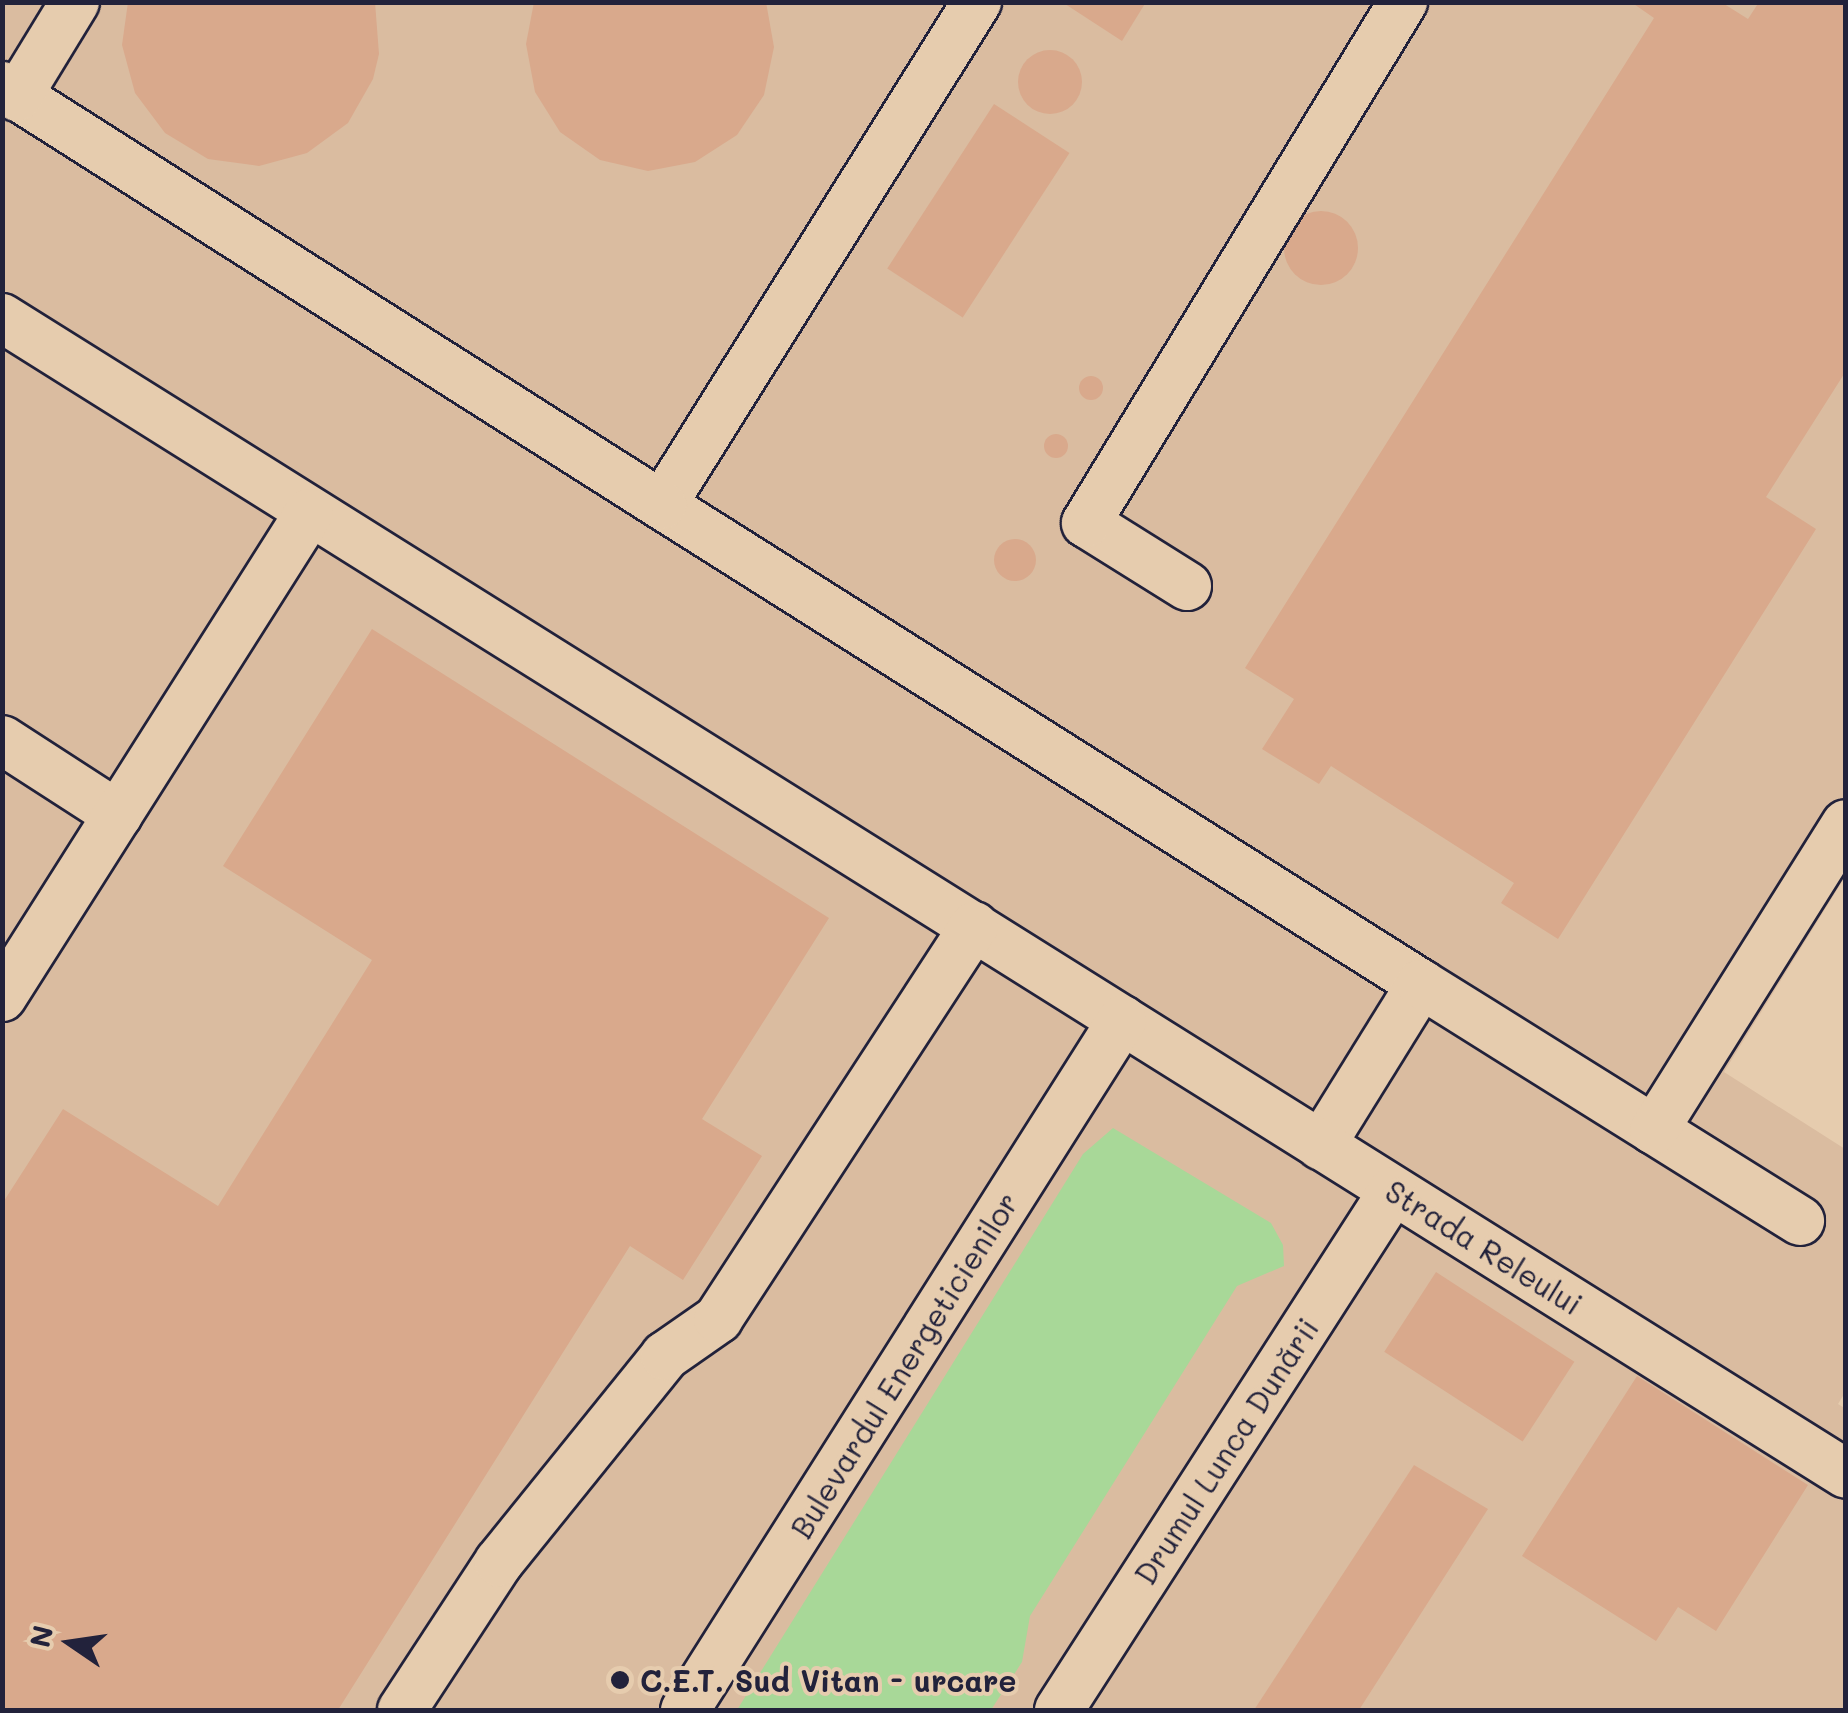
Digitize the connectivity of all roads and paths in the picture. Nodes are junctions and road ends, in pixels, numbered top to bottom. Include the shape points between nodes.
1 (75, 2) edge
2 (977, 2) edge
3 (1404, 2) edge
4 (10, 91) edge
5 (2, 318) edge
6 (662, 505) junction
7 (309, 513) junction
8 (1188, 586) dead end
9 (2, 740) edge
10 (118, 815) junction
11 (1846, 824) edge
12 (974, 926) junction
13 (1421, 984) junction
14 (2, 997) edge
15 (1122, 1020) junction
16 (1654, 1130) junction
17 (1321, 1144) junction
18 (1394, 1191) junction
19 (1800, 1221) dead end
20 (1846, 1474) edge
21 (402, 1710) edge
22 (685, 1710) edge
23 (1059, 1710) edge

1 - 4 street
2 - 6 street
3 - 8 street via 1086,523
4 - 6 street
5 - 7 street, Strada Releului
6 - 13 street
7 - 10 street
7 - 12 street, Strada Releului
9 - 10 street
10 - 14 street
11 - 16 street
12 - 15 street, Strada Releului
12 - 21 street via 718,1320 665,1356 499,1562
13 - 16 street
13 - 17 street
15 - 17 street, Strada Releului
15 - 22 street, Bulevardul Energeticienilor
16 - 19 street
17 - 18 street, Strada Releului
18 - 20 street, Strada Releului
18 - 23 street, Drumul Lunca Dunării

